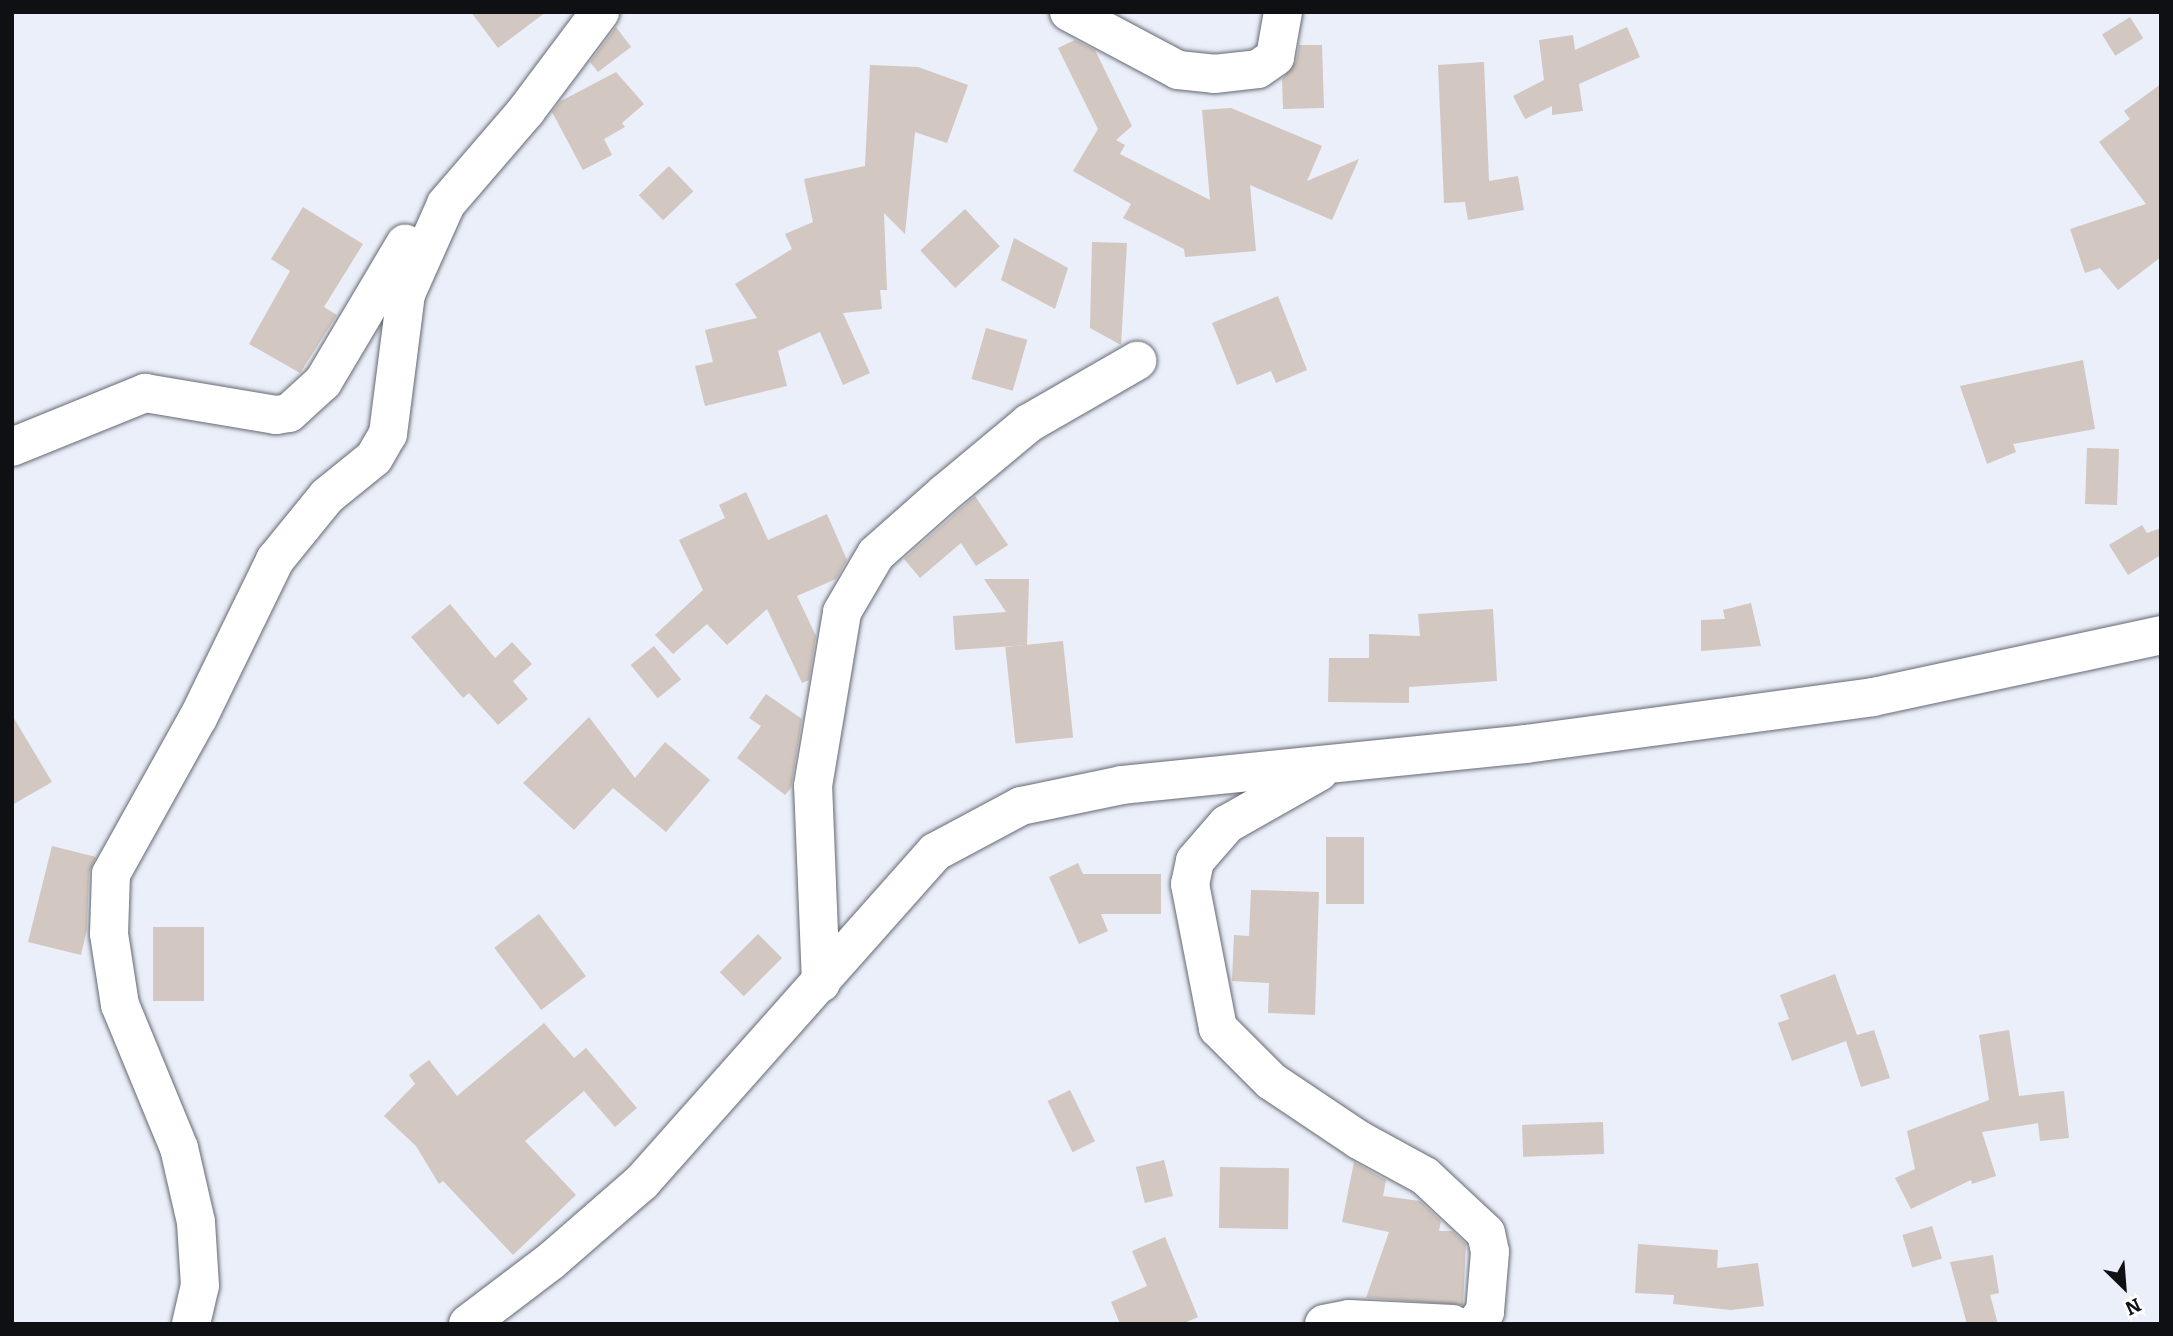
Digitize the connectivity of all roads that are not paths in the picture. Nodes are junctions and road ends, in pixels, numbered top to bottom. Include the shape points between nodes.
1 (600, 12) edge
2 (1069, 12) edge
3 (1283, 12) edge
4 (446, 204) junction
5 (1137, 361) dead end
6 (12, 447) edge
7 (2161, 635) edge
8 (1333, 764) junction
9 (821, 983) junction
10 (191, 1324) edge
11 (468, 1324) edge
12 (1324, 1324) edge
13 (1453, 1324) edge
14 (1475, 1324) edge

1 - 4 street via 526,111
2 - 3 street via 1178,70 1214,74 1258,69 1275,57
4 - 6 street via 408,239 323,382 289,412 276,415 145,393
4 - 10 street via 406,294 388,434 374,458 327,496 275,560 198,718 111,874 109,934 120,1005 179,1148 196,1222 200,1286
5 - 9 street via 1029,423 945,493 876,554 842,612 813,786
7 - 8 street via 1873,697 1526,744
8 - 9 street via 1110,787 1021,806 935,852
8 - 14 street via 1227,824 1195,861 1190,884 1210,998 1218,1028 1238,1053 1359,1140 1425,1177 1486,1233 1490,1252 1485,1312
9 - 11 street via 642,1182 551,1261
12 - 13 street via 1349,1318

